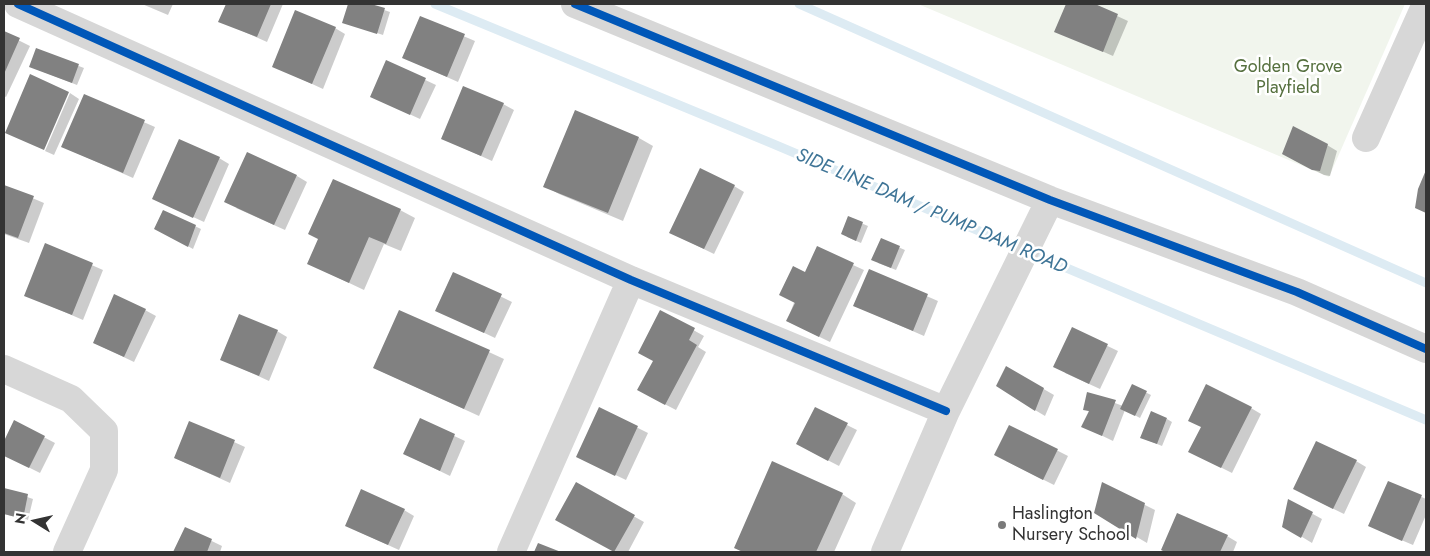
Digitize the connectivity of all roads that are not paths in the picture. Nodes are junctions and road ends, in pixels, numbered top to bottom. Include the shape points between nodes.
1 (18, 4) edge
2 (574, 4) edge
3 (1426, 4) edge
4 (1366, 138) dead end
5 (1050, 200) junction
6 (631, 280) junction
7 (1426, 349) edge
8 (4, 369) edge
9 (946, 412) junction
10 (67, 552) edge
11 (511, 552) edge
12 (885, 552) edge

1 - 6 street
2 - 5 street
3 - 4 street
5 - 7 street via 1297,292
5 - 9 street
6 - 9 street
6 - 11 street
8 - 10 street via 71,399 104,431 104,470
9 - 12 street

